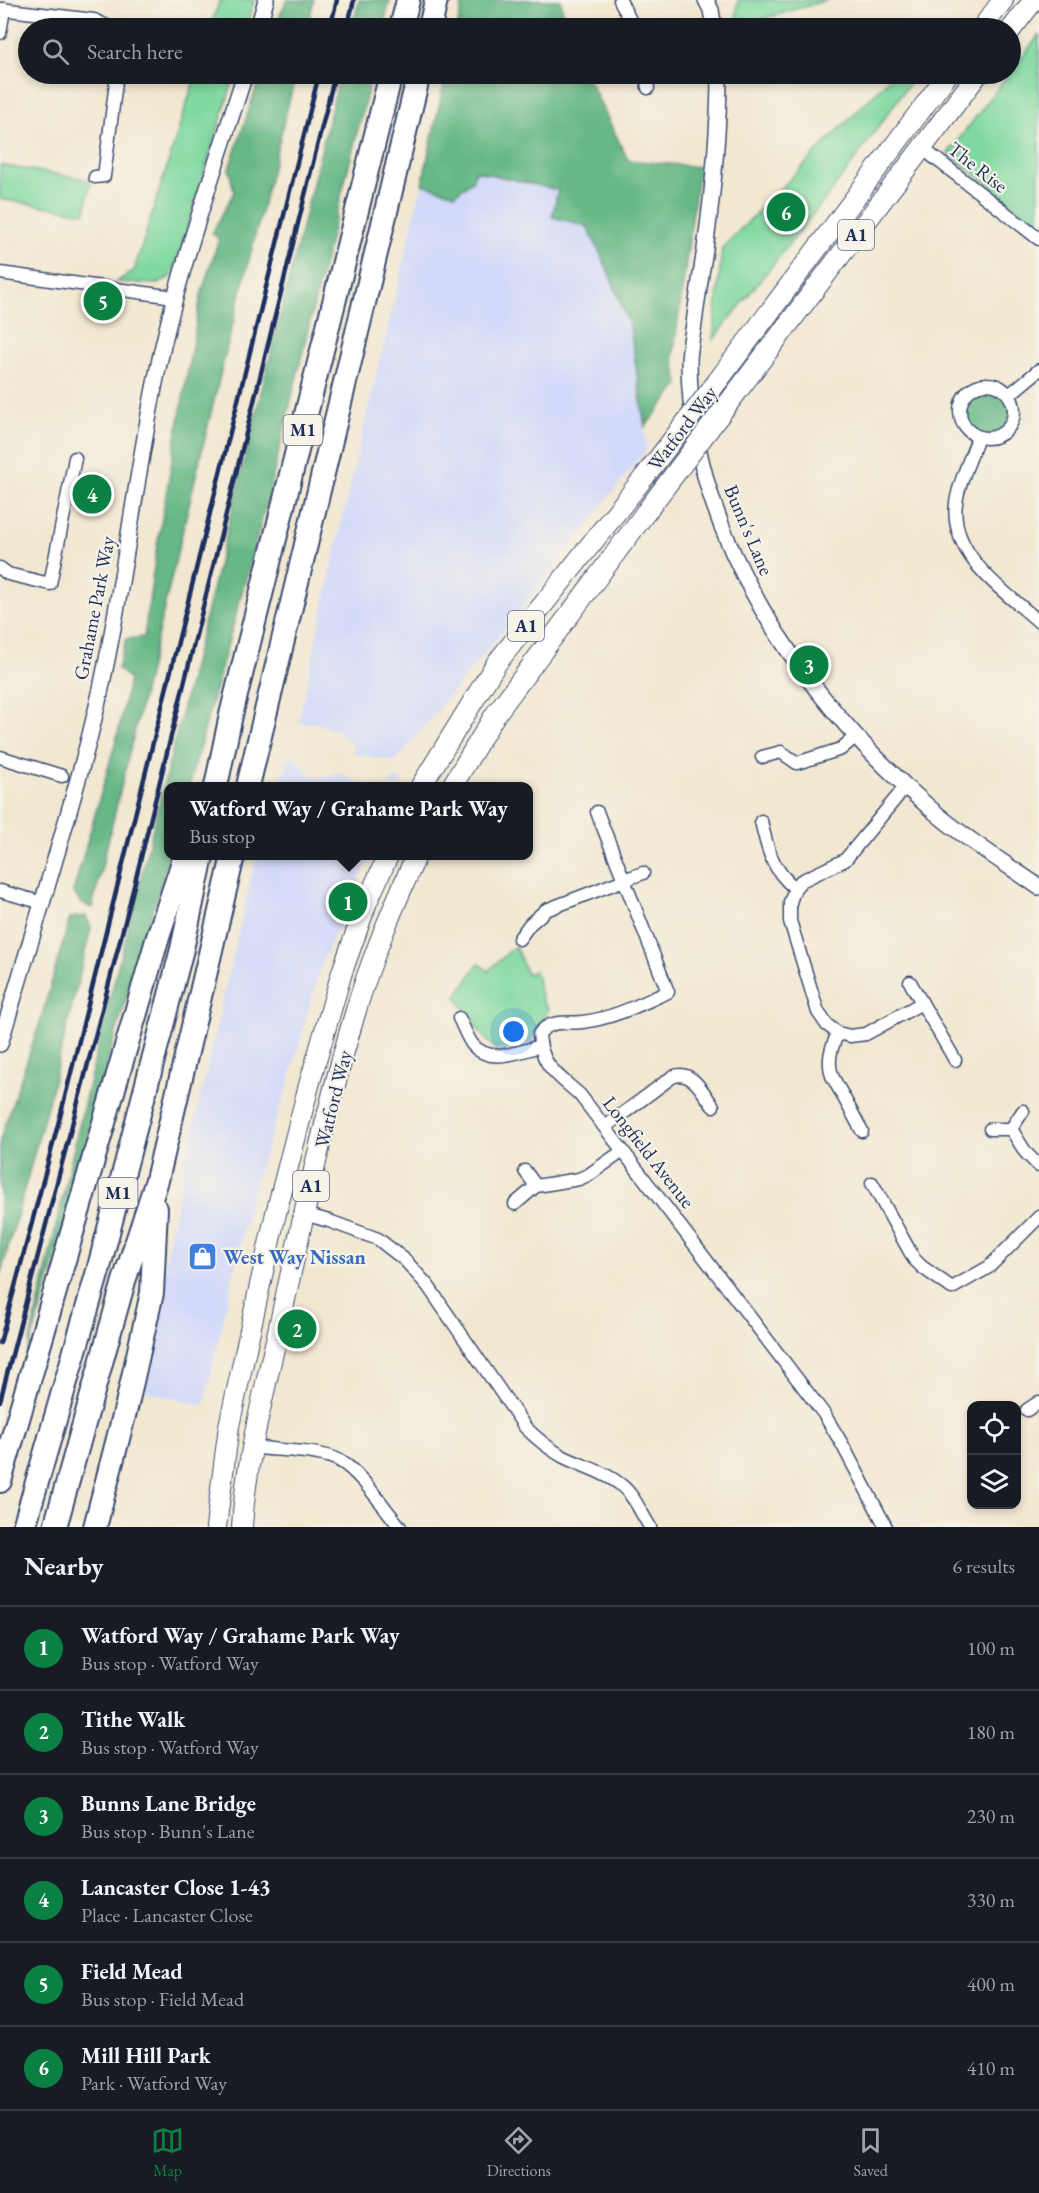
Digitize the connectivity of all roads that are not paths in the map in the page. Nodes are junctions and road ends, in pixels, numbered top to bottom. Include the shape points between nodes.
1 (266, 0) edge
2 (408, 0) edge
3 (436, 0) edge
4 (620, 0) edge
5 (706, 0) edge
6 (1004, 0) edge
7 (1034, 0) edge
8 (2, 9) edge
9 (77, 18) edge
10 (261, 18) edge
11 (404, 18) edge
12 (432, 18) edge
13 (629, 18) edge
14 (712, 18) edge
15 (990, 18) edge
16 (1021, 18) edge
17 (0, 33) edge
18 (116, 84) edge
19 (242, 84) edge
20 (389, 84) edge
21 (417, 84) edge
22 (647, 84) edge
23 (719, 84) edge
24 (940, 84) edge
25 (970, 84) edge
26 (648, 88) dead end
27 (922, 148) junction
28 (95, 177) dead end
29 (1039, 239) edge
30 (0, 273) edge
31 (174, 297) junction
32 (1039, 370) edge
33 (1009, 395) junction
34 (978, 437) junction
35 (75, 458) dead end
36 (0, 568) edge
37 (1039, 622) edge
38 (231, 715) junction
39 (856, 736) junction
40 (0, 757) edge
41 (762, 757) dead end
42 (62, 776) dead end
43 (209, 782) edge
44 (217, 782) edge
45 (249, 782) edge
46 (423, 782) edge
47 (454, 782) edge
48 (906, 786) junction
49 (597, 812) dead end
50 (761, 821) dead end
51 (183, 860) edge
52 (201, 860) edge
53 (232, 860) edge
54 (386, 860) edge
55 (414, 860) edge
56 (643, 873) dead end
57 (624, 880) junction
58 (1039, 887) edge
59 (795, 888) junction
60 (0, 891) edge
61 (44, 903) junction
62 (519, 939) dead end
63 (910, 982) dead end
64 (922, 1003) junction
65 (459, 1018) dead end
66 (838, 1033) junction
67 (0, 1043) edge
68 (540, 1046) junction
69 (955, 1060) dead end
70 (713, 1106) dead end
71 (1023, 1111) dead end
72 (605, 1127) junction
73 (1011, 1129) junction
74 (990, 1130) dead end
75 (862, 1131) dead end
76 (623, 1151) junction
77 (1039, 1166) edge
78 (525, 1171) dead end
79 (157, 1180) junction
80 (872, 1183) dead end
81 (536, 1186) junction
82 (515, 1204) dead end
83 (304, 1214) junction
84 (1039, 1217) edge
85 (1039, 1402) edge
86 (1027, 1410) dead end
87 (253, 1447) junction
88 (0, 1481) edge
89 (24, 1527) edge
90 (55, 1527) edge
91 (95, 1527) edge
92 (216, 1527) edge
93 (242, 1527) edge
94 (400, 1527) edge
95 (650, 1527) edge
96 (886, 1527) edge

1 - 10 street
2 - 11 highway
3 - 12 highway
4 - 13 street
5 - 14 street
6 - 15 highway
7 - 16 highway
8 - 9 street
8 - 17 street
18 - 28 street via 104,176
19 - 31 street, Grahame Park Way
20 - 38 highway, M1
21 - 45 highway, M1
22 - 26 street
23 - 39 street, Bunn's Lane via 719,132 688,360 694,436 704,478 725,531 775,632
24 - 46 highway, Watford Way / A1, bridge via 645,476 496,664
25 - 27 highway, Watford Way / A1
27 - 29 street, The Rise
27 - 47 highway, Watford Way / A1, bridge via 495,715
30 - 31 street
31 - 61 street, Grahame Park Way via 91,733
32 - 33 street
33 - 34 street via 1015,409 1007,431 993,438
33 - 34 street via 1002,388 985,384 968,392 960,408 964,426
34 - 37 street via 959,487 956,505 960,537 979,567
35 - 36 street via 50,584 8,574
38 - 43 highway, M1
38 - 44 highway, M1
39 - 41 street via 841,749 797,763 781,752
39 - 48 street, Bunn's Lane
40 - 42 street
48 - 58 street, Bunn's Lane via 947,822
48 - 59 street via 852,854 810,875
49 - 57 street
50 - 59 street via 774,866
51 - 88 highway, M1
52 - 89 highway, M1 via 182,949 98,1270
53 - 79 highway, M1
54 - 92 highway, Watford Way / A1 via 342,972 275,1217 229,1426
55 - 83 highway, Watford Way / A1 via 354,1017
56 - 57 street
57 - 62 street via 546,910
57 - 68 street via 668,992 598,1020 544,1026 539,1034
59 - 66 street via 790,921 807,981 818,1012
60 - 61 street
61 - 67 street, Grahame Park Way
63 - 64 street
64 - 66 street via 866,1034
64 - 69 street
65 - 68 street via 473,1045 486,1054 502,1056
66 - 75 street via 829,1068
68 - 72 street, Longfield Avenue via 553,1072 580,1095
70 - 72 street via 691,1078 679,1074
71 - 73 street
72 - 76 street, Longfield Avenue
73 - 74 street
73 - 77 street
76 - 81 street via 579,1179
76 - 96 street, Longfield Avenue via 824,1414
78 - 81 street
79 - 90 highway, M1 via 124,1281
79 - 91 highway, M1 via 152,1293
80 - 84 street via 914,1259 952,1288 989,1267
81 - 82 street
83 - 87 highway, Watford Way / A1
83 - 95 street via 378,1239 405,1260 428,1286 525,1427 561,1456 622,1486
85 - 86 street
87 - 93 highway, Watford Way / A1
87 - 94 street via 324,1455 341,1461

